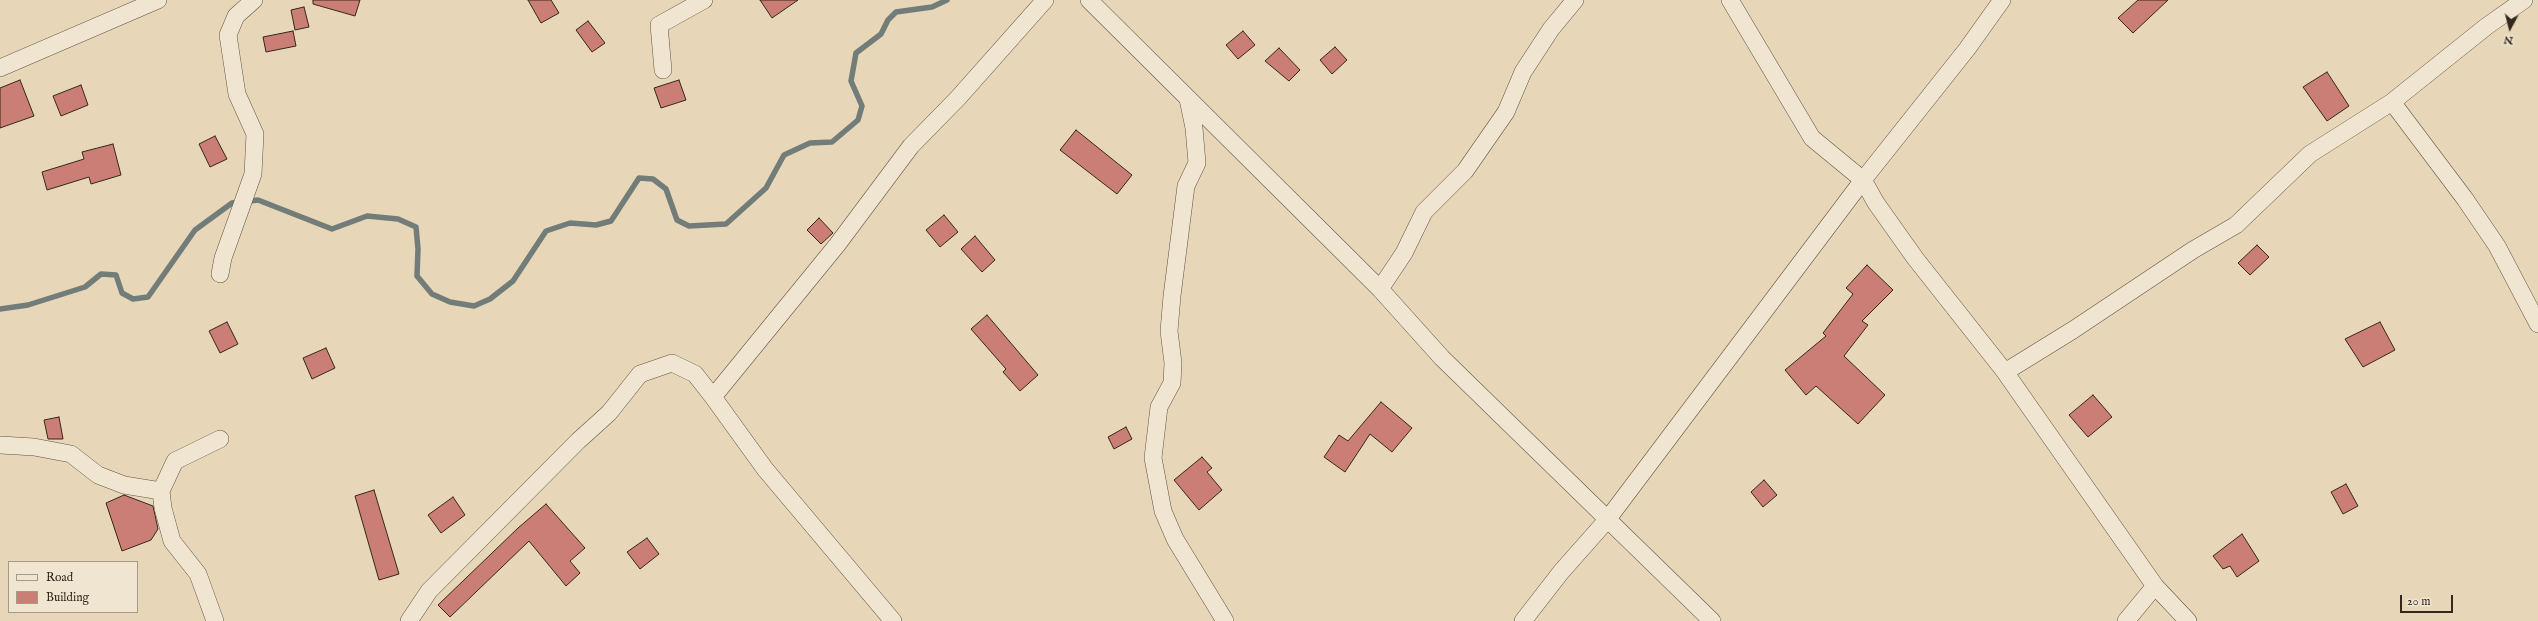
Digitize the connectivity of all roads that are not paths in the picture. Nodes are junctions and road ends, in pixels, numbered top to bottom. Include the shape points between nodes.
1 (158, 0) edge
2 (254, 0) edge
3 (704, 0) edge
4 (1045, 0) edge
5 (1088, 0) edge
6 (1575, 0) edge
7 (1730, 0) edge
8 (2002, 0) edge
9 (2524, 0) edge
10 (0, 68) edge
11 (663, 70) dead end
12 (1188, 99) junction
13 (2392, 102) junction
14 (1863, 180) junction
15 (220, 274) dead end
16 (1380, 289) junction
17 (2538, 324) edge
18 (2005, 372) junction
19 (713, 397) junction
20 (220, 439) dead end
21 (0, 445) edge
22 (161, 491) junction
23 (1607, 520) junction
24 (2155, 586) junction
25 (215, 621) edge
26 (409, 621) edge
27 (893, 621) edge
28 (1225, 621) edge
29 (1523, 621) edge
30 (1712, 621) edge
31 (2126, 621) edge
32 (2188, 621) edge

1 - 10 street
2 - 15 street via 236,16 228,35 237,94 255,134 253,174 223,258
3 - 11 street via 659,25
4 - 19 street via 958,98 911,146 837,245
5 - 12 street
6 - 16 street via 1551,29 1523,72 1506,112 1465,170 1424,212 1404,253
7 - 14 street via 1812,138
8 - 14 street via 1967,49
9 - 13 street
12 - 16 street
12 - 28 street via 1197,162 1186,186 1172,296 1169,331 1173,363 1172,382 1159,407 1153,458 1163,511 1175,539
13 - 17 street via 2497,246
13 - 18 street via 2310,154 2236,225
14 - 18 street via 1876,204 1915,258
14 - 23 street
16 - 23 street via 1442,358
18 - 24 street
19 - 26 street via 695,374 672,363 640,374 609,413 429,591
19 - 27 street via 765,469
20 - 22 street via 175,461
21 - 22 street via 71,454 98,475 124,485
22 - 25 street via 172,541 198,574
23 - 29 street via 1561,572
23 - 30 street via 1656,564
24 - 31 street
24 - 32 street

